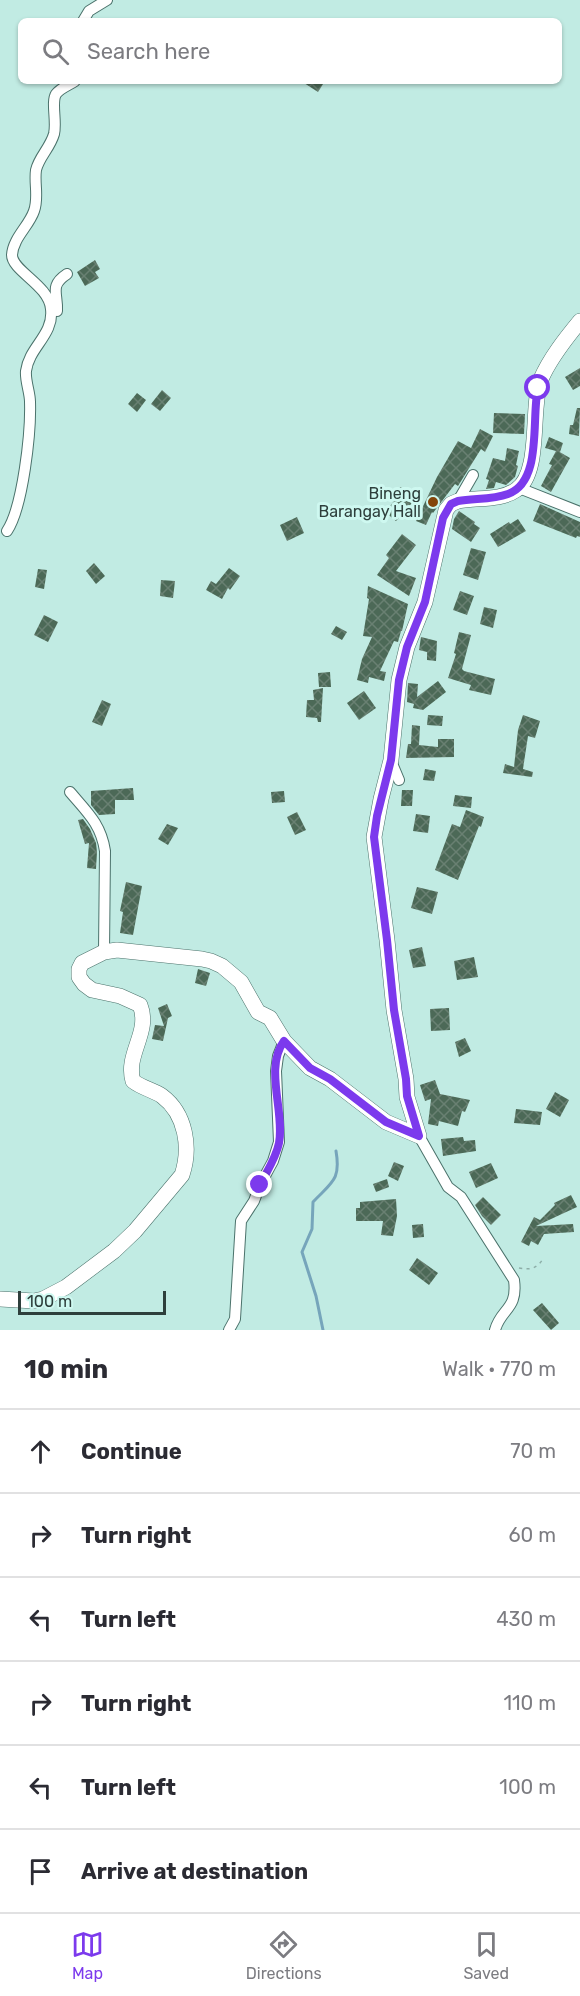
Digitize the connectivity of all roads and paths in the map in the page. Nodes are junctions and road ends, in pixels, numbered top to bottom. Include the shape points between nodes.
1 (107, 0) edge
2 (85, 18) edge
3 (70, 84) edge
4 (67, 274) dead end
5 (51, 319) junction
6 (580, 321) edge
7 (473, 475) dead end
8 (519, 488) junction
9 (458, 501) junction
10 (580, 512) edge
11 (7, 531) dead end
12 (391, 760) junction
13 (399, 780) dead end
14 (70, 792) dead end
15 (104, 951) junction
16 (284, 1041) junction
17 (419, 1136) junction
18 (543, 1258) dead end
19 (504, 1264) junction
20 (0, 1299) edge
21 (229, 1330) edge
22 (495, 1330) edge

1 - 2 street
3 - 5 street via 57,92 54,134 36,172 38,193 34,212 12,254 16,266 48,298
4 - 5 street via 55,286 57,313
5 - 11 street via 26,372 30,405 28,445 15,515
6 - 8 street via 541,380 536,399 533,457
7 - 9 street
8 - 9 street via 508,494
8 - 10 street
9 - 12 street via 451,504 443,518 425,602 407,647 399,680
12 - 13 street
12 - 17 street via 377,816 375,847 407,1096
14 - 15 street via 102,836
15 - 16 street via 128,950 211,961 233,974 258,1012 270,1018
15 - 20 street via 81,963 79,977 92,990 140,1005 144,1018 131,1060 133,1081 167,1100 179,1117 186,1139 186,1164 182,1175 135,1231 82,1275 43,1299
16 - 17 street via 310,1068 386,1122
16 - 21 street via 276,1071 279,1142 242,1221 236,1312
17 - 19 street via 448,1187 460,1197
18 - 19 path via 530,1270
19 - 22 street via 514,1280 515,1296

